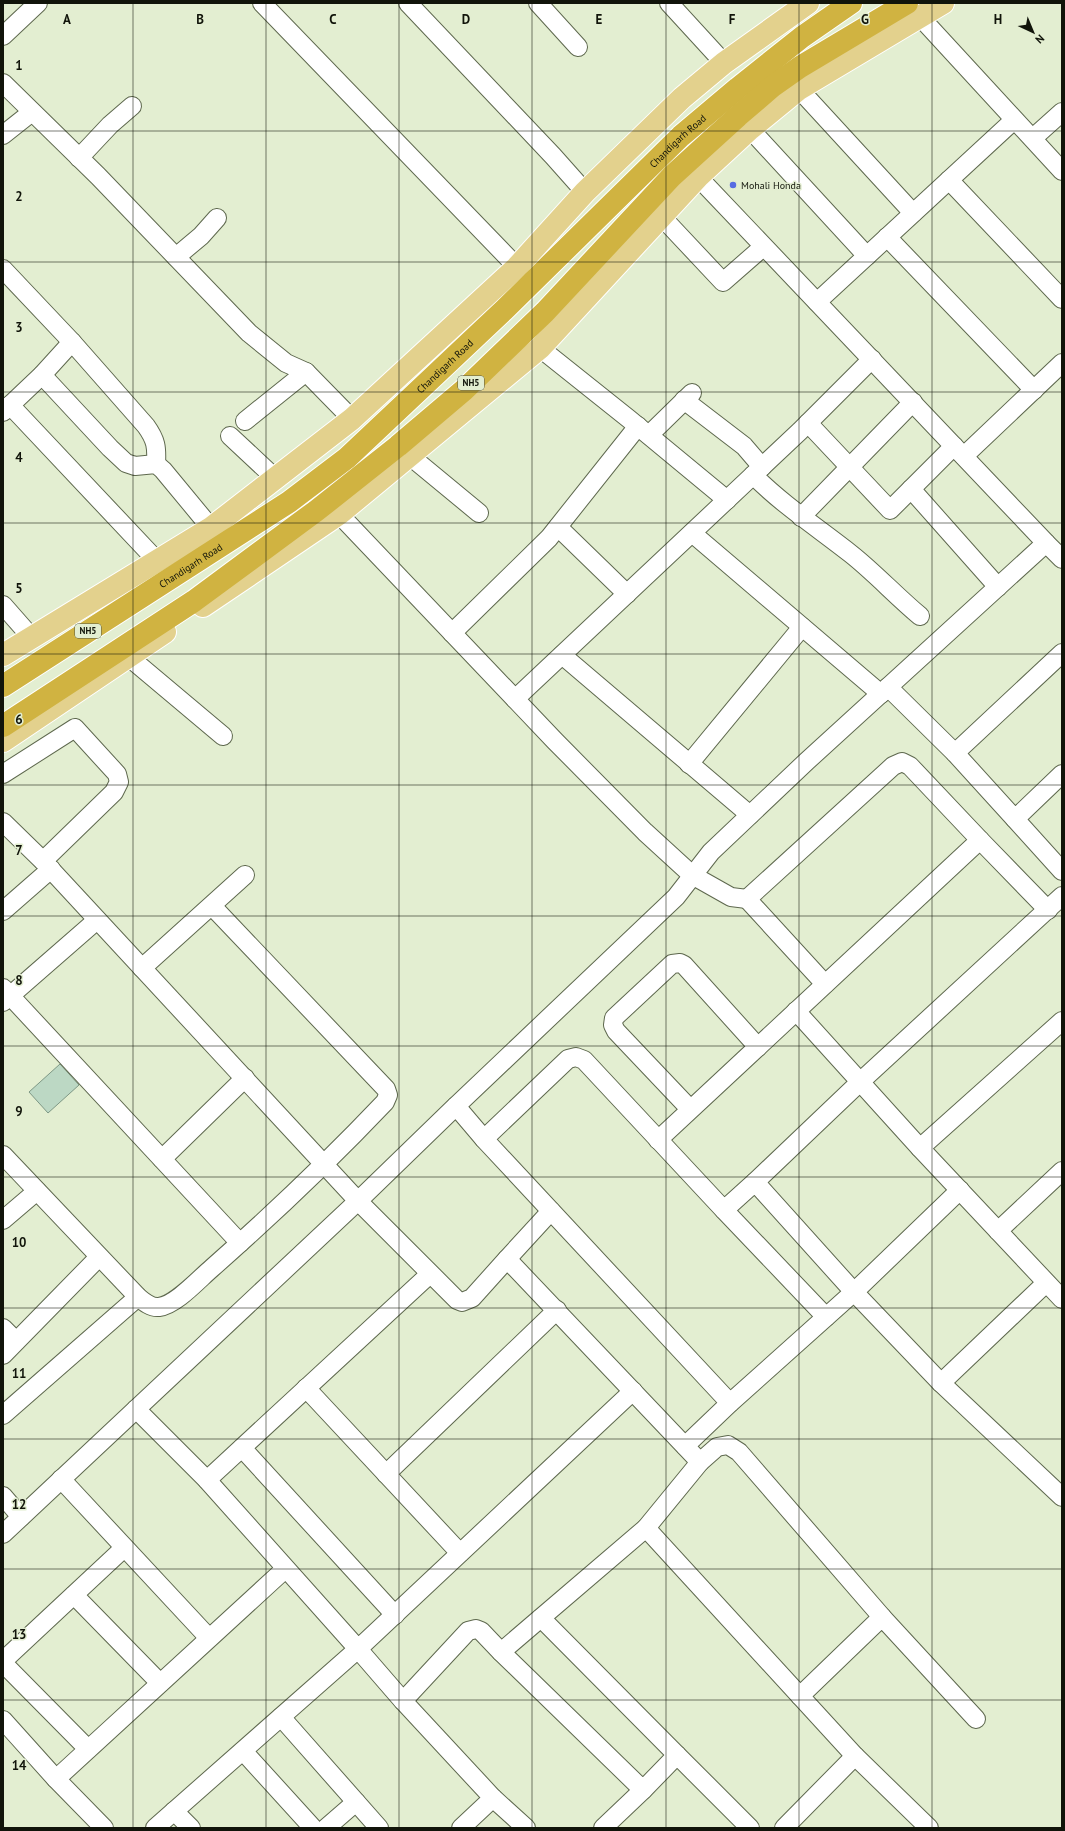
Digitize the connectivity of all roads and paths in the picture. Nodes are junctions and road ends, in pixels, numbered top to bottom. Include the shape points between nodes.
1 (38, 3) edge
2 (262, 3) edge
3 (408, 3) edge
4 (538, 3) edge
5 (808, 3) edge
6 (851, 3) edge
7 (942, 3) edge
8 (671, 4) edge
9 (912, 8) edge
10 (3, 36) edge
11 (578, 46) dead end
12 (724, 63) junction
13 (3, 83) edge
14 (799, 89) junction
15 (132, 106) dead end
16 (32, 112) junction
17 (1062, 112) edge
18 (1014, 120) junction
19 (750, 129) junction
20 (3, 135) edge
21 (1033, 138) junction
22 (79, 158) junction
23 (1062, 171) edge
24 (698, 177) junction
25 (949, 180) junction
26 (585, 192) junction
27 (913, 213) junction
28 (661, 216) junction
29 (217, 218) dead end
30 (887, 237) junction
31 (763, 247) junction
32 (867, 256) junction
33 (176, 257) junction
34 (517, 267) junction
35 (3, 269) edge
36 (1062, 299) edge
37 (817, 302) junction
38 (72, 342) junction
39 (540, 348) junction
40 (872, 358) junction
41 (1062, 363) edge
42 (306, 372) junction
43 (42, 375) junction
44 (1034, 390) junction
45 (913, 402) junction
46 (7, 409) edge
47 (352, 419) junction
48 (245, 421) dead end
49 (808, 423) junction
50 (643, 431) junction
51 (230, 436) dead end
52 (959, 451) junction
53 (410, 456) junction
54 (156, 464) junction
55 (849, 468) junction
56 (758, 471) junction
57 (276, 479) junction
58 (911, 489) junction
59 (727, 500) junction
60 (479, 513) dead end
61 (339, 514) junction
62 (801, 517) junction
63 (558, 526) junction
64 (211, 528) junction
65 (692, 533) junction
66 (1056, 549) edge
67 (158, 562) junction
68 (998, 587) junction
69 (626, 594) junction
70 (3, 605) edge
71 (920, 616) dead end
72 (802, 627) junction
73 (452, 633) junction
74 (32, 638) junction
75 (1062, 653) edge
76 (3, 655) edge
77 (562, 655) junction
78 (129, 657) junction
79 (3, 686) edge
80 (885, 690) junction
81 (515, 699) junction
82 (3, 726) edge
83 (223, 736) dead end
84 (3, 741) edge
85 (955, 753) junction
86 (689, 764) junction
87 (3, 774) edge
88 (1062, 774) edge
89 (750, 815) junction
90 (1015, 818) junction
91 (3, 822) edge
92 (980, 840) junction
93 (47, 865) junction
94 (1062, 871) edge
95 (245, 875) dead end
96 (692, 875) junction
97 (1062, 896) edge
98 (747, 899) junction
99 (212, 906) junction
100 (1048, 910) junction
101 (3, 911) edge
102 (97, 920) junction
103 (142, 968) junction
104 (825, 984) junction
105 (5, 996) edge
106 (796, 1011) junction
107 (1060, 1026) edge
108 (758, 1046) junction
109 (245, 1078) junction
110 (860, 1082) junction
111 (456, 1106) junction
112 (690, 1109) junction
113 (484, 1139) junction
114 (658, 1140) junction
115 (920, 1148) junction
116 (3, 1155) edge
117 (162, 1159) junction
118 (325, 1164) junction
119 (1062, 1171) edge
120 (755, 1182) junction
121 (960, 1190) junction
122 (37, 1191) junction
123 (358, 1201) junction
124 (724, 1210) junction
125 (551, 1211) junction
126 (3, 1220) edge
127 (998, 1231) junction
128 (240, 1243) junction
129 (99, 1257) junction
130 (507, 1259) junction
131 (430, 1274) junction
132 (1046, 1283) junction
133 (854, 1292) junction
134 (138, 1297) junction
135 (1062, 1299) edge
136 (557, 1310) junction
137 (826, 1317) junction
138 (3, 1328) edge
139 (16, 1341) junction
140 (3, 1354) edge
141 (941, 1383) junction
142 (306, 1388) junction
143 (633, 1391) junction
144 (730, 1403) junction
145 (136, 1409) junction
146 (3, 1415) edge
147 (685, 1446) junction
148 (242, 1448) junction
149 (700, 1462) junction
150 (386, 1474) junction
151 (61, 1480) junction
152 (207, 1480) junction
153 (3, 1496) edge
154 (1062, 1497) edge
155 (21, 1517) junction
156 (646, 1528) junction
157 (3, 1534) edge
158 (124, 1548) junction
159 (460, 1554) junction
160 (285, 1569) junction
161 (74, 1594) junction
162 (395, 1615) junction
163 (882, 1617) junction
164 (541, 1618) junction
165 (209, 1638) junction
166 (358, 1650) junction
167 (502, 1652) junction
168 (3, 1662) edge
169 (160, 1684) junction
170 (800, 1696) junction
171 (403, 1701) junction
172 (281, 1717) junction
173 (976, 1719) dead end
174 (4, 1723) edge
175 (88, 1749) junction
176 (243, 1751) junction
177 (677, 1755) junction
178 (855, 1756) junction
179 (56, 1779) junction
180 (643, 1790) junction
181 (493, 1798) junction
182 (356, 1802) junction
183 (174, 1811) junction
184 (104, 1828) edge
185 (155, 1828) edge
186 (191, 1828) edge
187 (313, 1828) edge
188 (326, 1828) edge
189 (379, 1828) edge
190 (461, 1828) edge
191 (526, 1828) edge
192 (603, 1828) edge
193 (750, 1828) edge
194 (784, 1828) edge
195 (929, 1828) edge

1 - 10 street
2 - 34 street
3 - 26 street
4 - 11 street
5 - 12 main road
6 - 79 highway, Chandigarh Road / NH5 via 802,37 681,136 504,310 347,458 289,502
7 - 9 main road
8 - 12 street
9 - 14 main road
9 - 18 street
9 - 82 highway, NH5 via 800,67 773,86 672,176 545,312 464,390 316,511 194,601
12 - 26 main road via 682,98
13 - 16 street
14 - 19 main road
14 - 27 street
15 - 22 street
16 - 20 street
16 - 22 street
17 - 21 street
18 - 21 street
18 - 25 street
19 - 24 main road
19 - 32 street
21 - 23 street
22 - 33 street
24 - 28 main road
24 - 31 street
25 - 27 street
25 - 36 street
26 - 34 main road
27 - 30 street
28 - 31 street via 723,282
28 - 39 main road
29 - 33 street via 201,236
30 - 32 street
30 - 44 street
31 - 37 street
32 - 37 street
33 - 42 street via 249,333 286,363
34 - 47 main road
35 - 38 street
37 - 40 street
38 - 43 street
38 - 54 street via 154,438 157,449
39 - 50 street
39 - 53 main road
40 - 45 street
40 - 49 street
41 - 44 street
42 - 47 street
42 - 48 street
43 - 46 street
43 - 54 street via 126,463 135,466
44 - 52 street
45 - 52 street
45 - 55 street
46 - 67 street
47 - 57 main road
49 - 55 street
49 - 56 street
50 - 56 street via 688,396 744,446
50 - 59 street
50 - 63 street
51 - 57 street
52 - 58 street
52 - 66 street
53 - 60 street
53 - 61 main road
54 - 64 street
55 - 58 street via 890,510
55 - 62 street
56 - 59 street
56 - 62 street via 776,497
57 - 64 main road
58 - 68 street
59 - 65 street
61 - 73 street
61 - 78 main road
62 - 71 street via 874,573 893,594
63 - 69 street
63 - 73 street via 550,538
64 - 67 main road
65 - 69 street
65 - 72 street
66 - 68 street
67 - 74 main road
68 - 80 street
69 - 77 street
70 - 74 street
72 - 80 street
72 - 86 street
73 - 81 street
74 - 76 main road
75 - 85 street
77 - 81 street
77 - 86 street
78 - 83 street
78 - 84 main road
80 - 85 street
80 - 89 street
81 - 96 street via 640,827
85 - 90 street
86 - 89 street
87 - 93 street via 75,728 117,774 119,782 114,792
88 - 90 street
89 - 96 street via 711,852
90 - 94 street
91 - 93 street
92 - 98 street via 910,766 902,762 893,766
92 - 100 street
92 - 104 street
93 - 101 street
93 - 102 street
95 - 99 street
96 - 98 street via 731,896
96 - 111 street via 676,897
97 - 100 street
98 - 104 street
99 - 103 street
99 - 118 street via 386,1089 388,1095 385,1102
100 - 110 street
102 - 103 street
102 - 105 street
103 - 109 street
104 - 106 street
105 - 117 street
106 - 108 street
106 - 110 street
107 - 115 street
108 - 112 street
108 - 112 street via 684,965 676,962 614,1018 613,1025 616,1031
109 - 117 street
109 - 118 street
110 - 115 street
110 - 120 street
111 - 113 street
111 - 123 street
112 - 114 street
113 - 114 street via 568,1059 576,1057 584,1060
113 - 125 street
114 - 124 street
115 - 121 street
116 - 122 street
117 - 128 street
118 - 123 street
118 - 128 street
119 - 127 street
120 - 124 street
120 - 133 street
121 - 127 street
121 - 133 street
122 - 126 street
122 - 129 street
123 - 131 street
123 - 145 street
124 - 137 street
125 - 130 street
125 - 144 street
127 - 132 street
128 - 134 street via 174,1302 159,1307 148,1305
129 - 134 street
129 - 139 street
130 - 131 street via 472,1298 462,1302
130 - 136 street
131 - 142 street
132 - 135 street
132 - 141 street
133 - 137 street
133 - 141 street
134 - 146 street
136 - 143 street
136 - 150 street
137 - 144 street
138 - 139 street
139 - 140 street
141 - 154 street
142 - 148 street
142 - 150 street
143 - 147 street
143 - 159 street
144 - 147 street
145 - 151 street
145 - 152 street
147 - 149 street
148 - 152 street
148 - 162 street
149 - 156 street
149 - 163 street via 717,1447 728,1445 739,1452
150 - 159 street
151 - 155 street
151 - 158 street
152 - 160 street
153 - 155 street
155 - 157 street
156 - 164 street
156 - 170 street
158 - 161 street
158 - 165 street
159 - 162 street
160 - 165 street
160 - 166 street
161 - 168 street
161 - 169 street
162 - 166 street
163 - 170 street
163 - 173 street
164 - 167 street
164 - 177 street
165 - 169 street
166 - 171 street
166 - 172 street
167 - 171 street via 481,1631 468,1631
167 - 180 street
168 - 175 street
169 - 175 street
170 - 178 street
171 - 181 street
172 - 176 street
172 - 182 street
174 - 179 street
175 - 179 street
176 - 183 street
176 - 187 street
177 - 180 street
177 - 193 street
178 - 194 street
178 - 195 street
179 - 184 street
180 - 192 street
181 - 190 street
181 - 191 street
182 - 188 street
182 - 189 street
183 - 185 street
183 - 186 street

